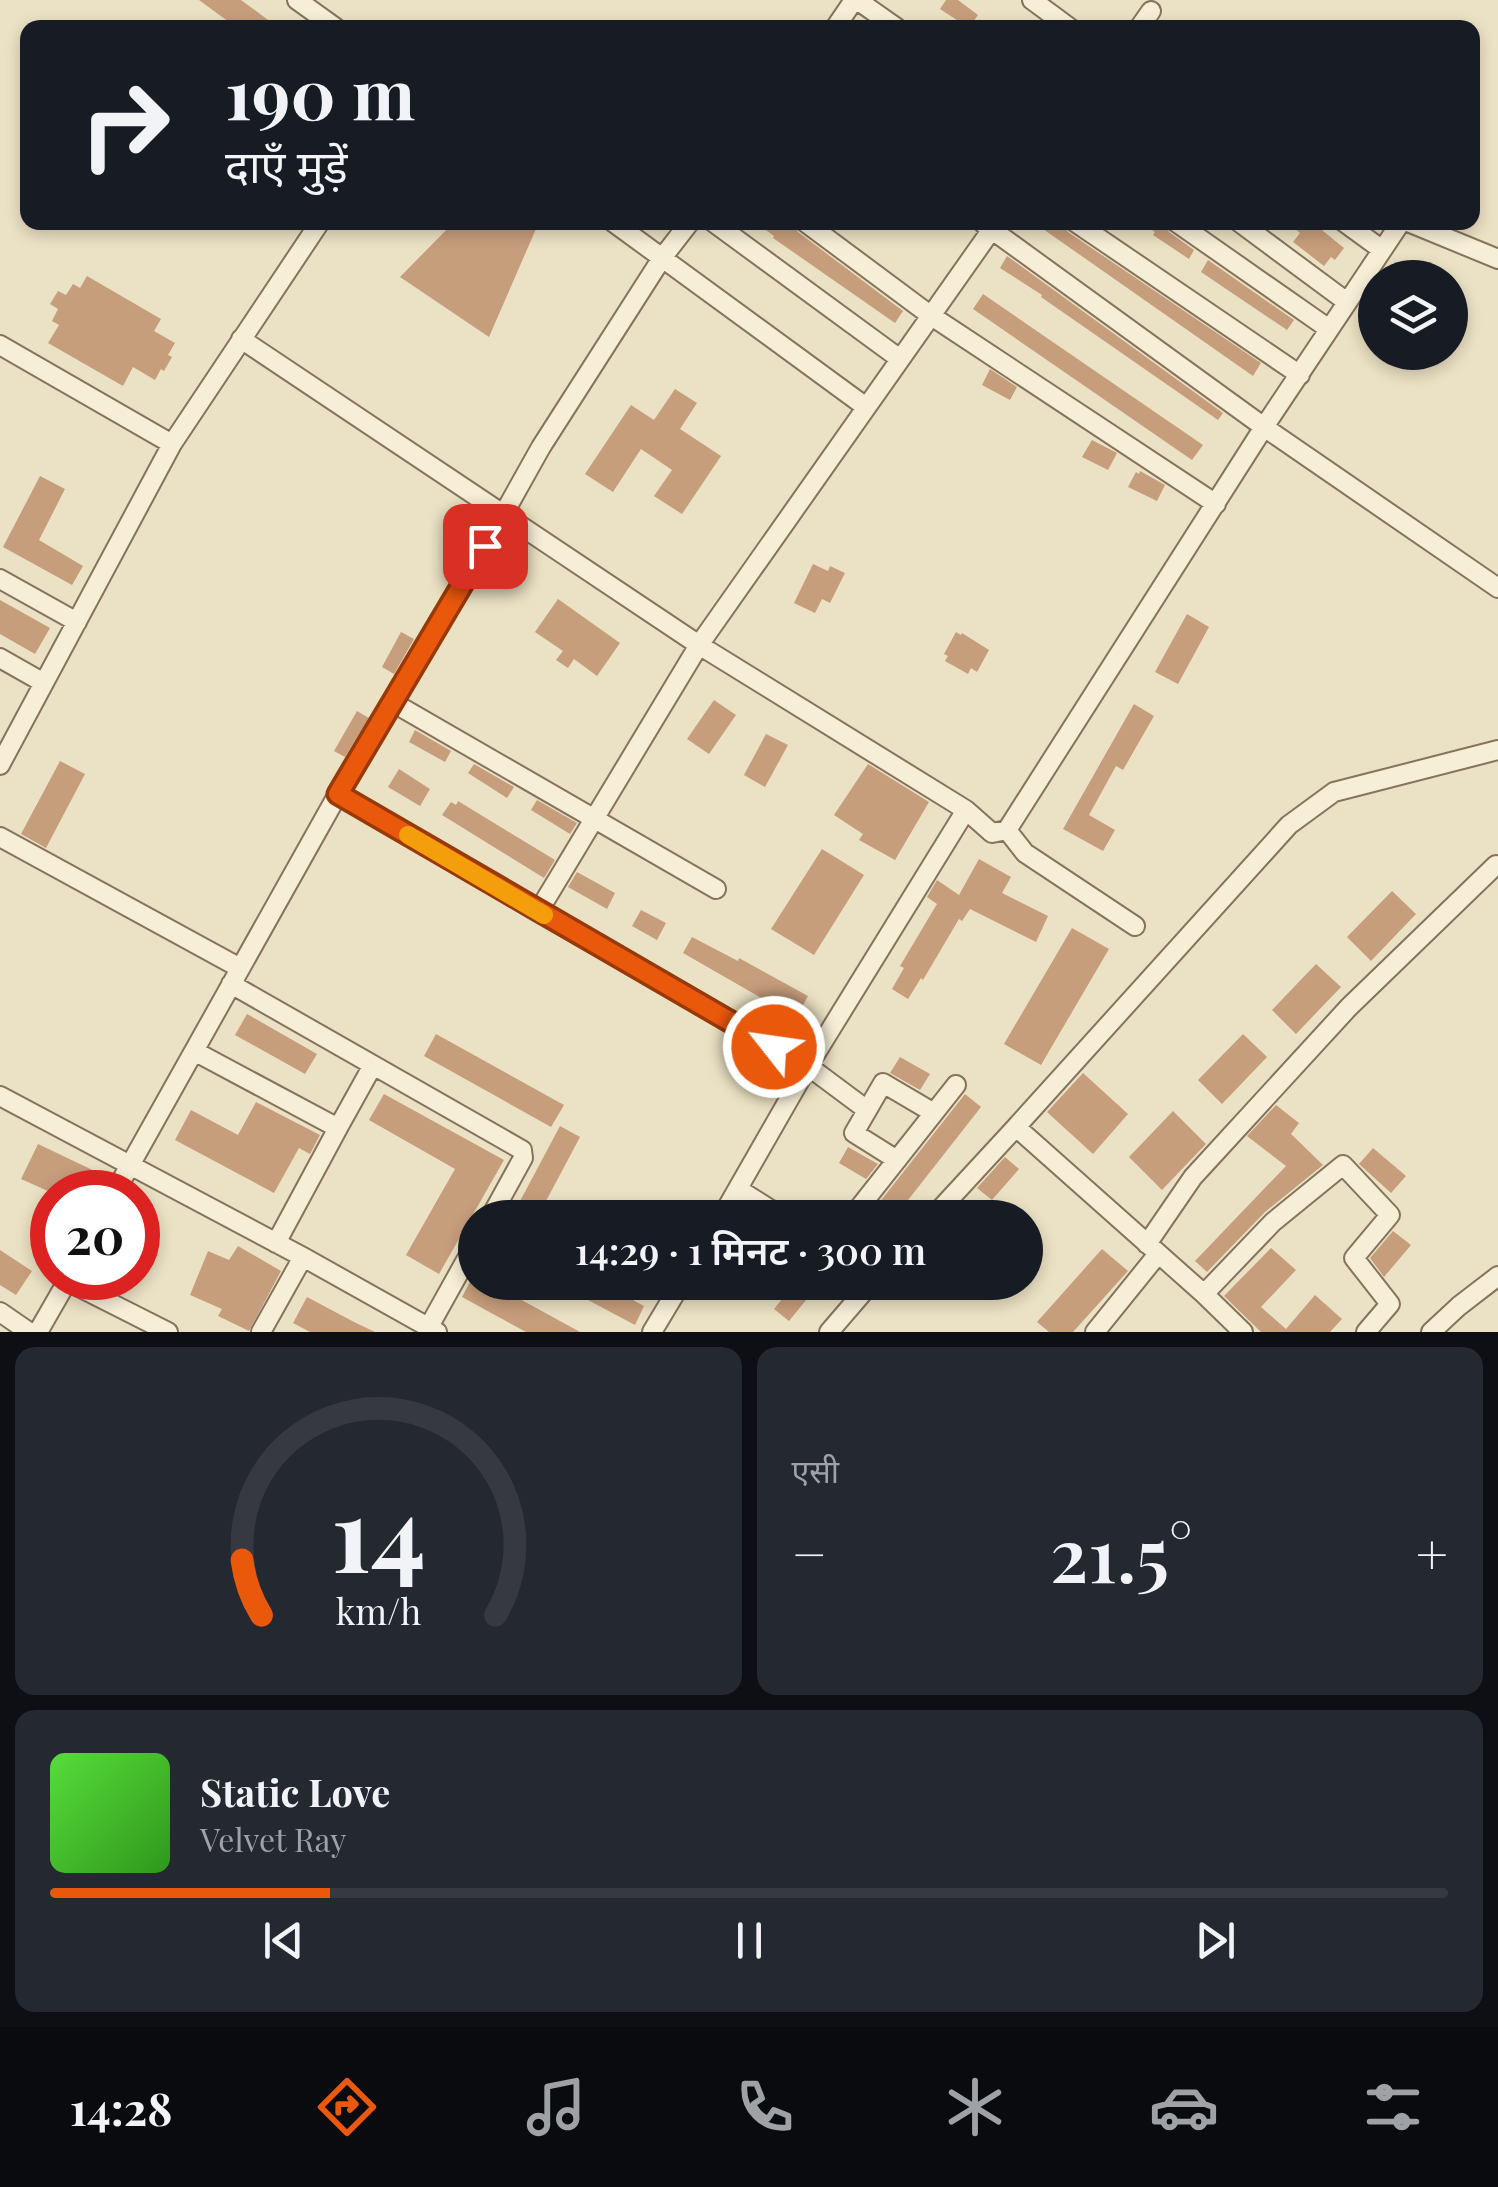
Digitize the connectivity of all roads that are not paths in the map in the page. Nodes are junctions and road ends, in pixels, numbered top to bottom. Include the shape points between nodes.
1 (297, 0) edge
2 (856, 0) edge
3 (1032, 0) edge
4 (1151, 11) dead end
5 (325, 20) edge
6 (885, 20) edge
7 (1059, 20) edge
8 (1145, 20) edge
9 (315, 230) edge
10 (623, 230) edge
11 (684, 230) edge
12 (724, 230) edge
13 (816, 230) edge
14 (987, 230) edge
15 (997, 230) edge
16 (1087, 230) edge
17 (1187, 230) edge
18 (1250, 230) edge
19 (1355, 230) edge
20 (1394, 230) edge
21 (1427, 230) edge
22 (1381, 249) junction
23 (662, 258) junction
24 (1498, 259) edge
25 (1347, 302) junction
26 (930, 316) junction
27 (1329, 329) junction
28 (241, 339) junction
29 (0, 345) edge
30 (900, 359) junction
31 (1300, 376) junction
32 (866, 407) junction
33 (1264, 427) junction
34 (172, 444) junction
35 (1216, 504) junction
36 (504, 515) junction
37 (0, 579) edge
38 (1498, 588) edge
39 (77, 622) junction
40 (698, 645) junction
41 (0, 658) edge
42 (44, 683) junction
43 (392, 702) junction
44 (1498, 750) edge
45 (0, 765) edge
46 (338, 794) junction
47 (966, 810) junction
48 (593, 819) junction
49 (1008, 830) junction
50 (0, 837) edge
51 (1496, 865) edge
52 (716, 888) dead end
53 (538, 912) junction
54 (1135, 926) dead end
55 (236, 976) junction
56 (194, 1052) junction
57 (374, 1066) junction
58 (808, 1066) junction
59 (956, 1085) dead end
60 (0, 1096) edge
61 (867, 1110) junction
62 (934, 1113) junction
63 (1016, 1127) junction
64 (338, 1128) junction
65 (897, 1160) junction
66 (130, 1164) junction
67 (127, 1170) edge
68 (738, 1189) junction
69 (500, 1200) edge
70 (732, 1200) edge
71 (755, 1200) edge
72 (865, 1200) edge
73 (949, 1200) edge
74 (276, 1243) junction
75 (1152, 1249) junction
76 (303, 1257) junction
77 (1498, 1276) edge
78 (458, 1277) edge
79 (1204, 1294) junction
80 (56, 1300) edge
81 (108, 1300) edge
82 (671, 1300) edge
83 (857, 1300) edge
84 (0, 1312) edge
85 (431, 1330) edge
86 (29, 1332) edge
87 (38, 1332) edge
88 (168, 1332) edge
89 (261, 1332) edge
90 (652, 1332) edge
91 (829, 1332) edge
92 (1095, 1332) edge
93 (1243, 1332) edge
94 (1366, 1332) edge
95 (1432, 1332) edge

1 - 5 street
2 - 6 street
3 - 7 street
4 - 8 street
9 - 28 street
10 - 23 street
11 - 23 street
12 - 30 street
13 - 26 street
14 - 26 street
15 - 33 street
16 - 31 street
17 - 27 street
18 - 25 street
19 - 22 street
20 - 22 street
21 - 24 street
22 - 25 street
23 - 32 street
23 - 36 street
25 - 27 street
26 - 30 street
26 - 35 street
27 - 31 street
28 - 34 street
28 - 36 street
29 - 34 street
30 - 32 street
31 - 33 street
32 - 40 street
33 - 35 street
33 - 38 street
34 - 39 street
35 - 49 street
36 - 40 street
36 - 43 street
37 - 39 street
39 - 42 street
40 - 47 street
40 - 48 street
41 - 42 street
42 - 45 street
43 - 46 street
43 - 48 street
44 - 63 street via 1334,792 1290,825
46 - 53 street
46 - 55 street
47 - 49 street via 992,833
47 - 58 street
48 - 52 street
48 - 53 street
49 - 54 street via 1026,854
50 - 55 street
51 - 75 street via 1336,1021 1193,1177
53 - 58 street
55 - 56 street
55 - 57 street
56 - 64 street
56 - 66 street
57 - 64 street
57 - 69 street via 522,1150
58 - 61 street
58 - 68 street
59 - 62 street
60 - 66 street
61 - 62 street via 882,1082
61 - 65 street via 854,1134
62 - 65 street
63 - 73 street
63 - 75 street
64 - 74 street
65 - 72 street
66 - 67 street
66 - 74 street
68 - 70 street
68 - 71 street
74 - 76 street
75 - 79 street
75 - 92 street
76 - 85 street
76 - 89 street
77 - 95 street
78 - 85 street
79 - 93 street
79 - 94 street via 1273,1222 1343,1165 1390,1215 1354,1258 1390,1304
80 - 87 street
81 - 88 street
82 - 90 street
83 - 91 street
84 - 86 street

